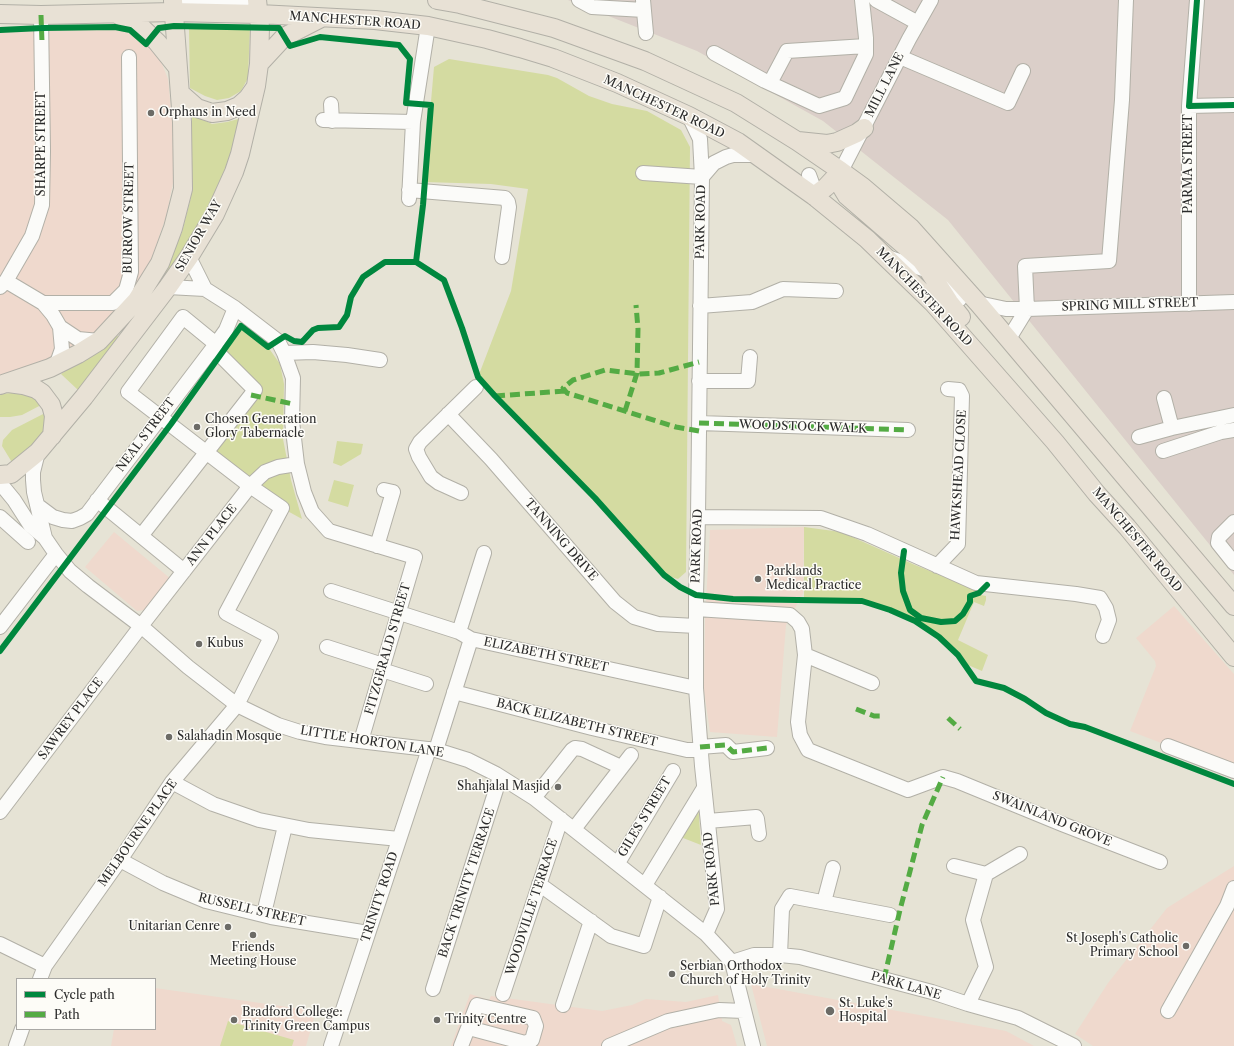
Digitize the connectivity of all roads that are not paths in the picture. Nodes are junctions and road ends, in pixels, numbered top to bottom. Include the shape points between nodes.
1 (437, 0) edge
2 (579, 0) edge
3 (862, 0) edge
4 (876, 0) edge
5 (931, 0) edge
6 (1126, 0) edge
7 (1197, 0) edge
8 (258, 5) edge
9 (644, 5) edge
10 (173, 6) edge
11 (115, 13) junction
12 (0, 14) edge
13 (42, 15) junction
14 (322, 17) junction
15 (918, 23) junction
16 (428, 26) junction
17 (646, 33) dead end
18 (866, 46) junction
19 (714, 53) dead end
20 (129, 57) dead end
21 (900, 57) junction
22 (259, 64) junction
23 (178, 68) junction
24 (1023, 72) dead end
25 (770, 83) junction
26 (256, 86) junction
27 (180, 93) junction
28 (331, 104) dead end
29 (1234, 105) edge
30 (1189, 106) junction
31 (689, 116) junction
32 (414, 122) junction
33 (864, 128) junction
34 (797, 141) junction
35 (756, 155) junction
36 (841, 171) junction
37 (643, 174) dead end
38 (809, 175) dead end
39 (702, 178) junction
40 (814, 196) junction
41 (190, 257) junction
42 (502, 257) dead end
43 (887, 257) junction
44 (929, 271) junction
45 (3, 284) edge
46 (168, 287) junction
47 (205, 289) junction
48 (836, 291) dead end
49 (960, 299) dead end
50 (1234, 302) edge
51 (43, 303) junction
52 (978, 304) junction
53 (1188, 304) junction
54 (700, 306) junction
55 (235, 308) junction
56 (1027, 308) junction
57 (60, 326) junction
58 (99, 340) junction
59 (1008, 340) junction
60 (214, 346) junction
61 (284, 353) junction
62 (750, 357) dead end
63 (380, 360) dead end
64 (56, 366) junction
65 (998, 378) junction
66 (699, 381) junction
67 (3, 384) edge
68 (476, 387) dead end
69 (948, 389) dead end
70 (1164, 398) dead end
71 (448, 414) junction
72 (1234, 415) edge
73 (160, 417) junction
74 (699, 423) junction
75 (1172, 428) junction
76 (908, 430) dead end
77 (1234, 430) edge
78 (52, 436) junction
79 (1139, 437) dead end
80 (1163, 451) dead end
81 (38, 452) junction
82 (207, 452) junction
83 (297, 464) junction
84 (0, 475) edge
85 (0, 483) edge
86 (250, 486) junction
87 (384, 490) dead end
88 (461, 493) dead end
89 (97, 500) junction
90 (37, 505) junction
91 (0, 517) edge
92 (698, 517) junction
93 (1234, 522) edge
94 (141, 536) junction
95 (45, 538) junction
96 (28, 542) dead end
97 (377, 546) junction
98 (484, 553) dead end
99 (56, 554) junction
100 (1234, 563) edge
101 (937, 566) junction
102 (184, 571) junction
103 (331, 590) dead end
104 (1234, 606) edge
105 (696, 610) junction
106 (399, 612) junction
107 (141, 626) junction
108 (696, 626) junction
109 (0, 627) edge
110 (465, 635) junction
111 (1103, 636) dead end
112 (327, 647) dead end
113 (805, 655) junction
114 (1234, 656) edge
115 (383, 668) junction
116 (872, 683) dead end
117 (426, 684) dead end
118 (696, 688) junction
119 (454, 692) junction
120 (238, 705) junction
121 (362, 741) junction
122 (1168, 746) dead end
123 (700, 748) junction
124 (768, 748) dead end
125 (433, 749) junction
126 (631, 755) dead end
127 (621, 766) junction
128 (673, 771) dead end
129 (1234, 771) edge
130 (500, 776) junction
131 (172, 782) junction
132 (704, 788) junction
133 (534, 798) junction
134 (0, 812) edge
135 (561, 819) junction
136 (708, 820) junction
137 (286, 826) junction
138 (574, 830) junction
139 (759, 834) dead end
140 (399, 839) junction
141 (1020, 854) dead end
142 (120, 860) junction
143 (1160, 862) dead end
144 (618, 863) junction
145 (954, 866) dead end
146 (833, 868) dead end
147 (986, 874) junction
148 (539, 884) junction
149 (645, 885) junction
150 (1234, 888) edge
151 (660, 897) junction
152 (824, 902) junction
153 (266, 905) dead end
154 (890, 915) dead end
155 (589, 925) junction
156 (368, 933) junction
157 (706, 934) junction
158 (0, 944) edge
159 (780, 955) junction
160 (732, 962) junction
161 (42, 972) edge
162 (433, 989) dead end
163 (503, 994) dead end
164 (968, 1004) junction
165 (563, 1005) dead end
166 (744, 1011) junction
167 (1168, 1011) dead end
168 (469, 1028) dead end
169 (22, 1030) edge
170 (16, 1046) edge
171 (332, 1046) edge
172 (462, 1046) edge
173 (608, 1046) edge
174 (753, 1046) edge
175 (1074, 1046) edge

1 - 34 main road via 554,28 635,56 736,103
2 - 9 street via 592,7
3 - 18 street
4 - 15 street
5 - 15 street, MILL LANE
6 - 56 street via 1122,100 1109,261 1025,266
7 - 30 street, PARMA STREET
8 - 10 main road, MANCHESTER ROAD via 200,13
8 - 14 main road, MANCHESTER ROAD
8 - 22 main road, SENIOR WAY
9 - 17 street
10 - 11 main road, MANCHESTER ROAD
10 - 23 main road, SENIOR WAY
11 - 13 main road, MANCHESTER ROAD
11 - 23 main road via 142,27 158,42
12 - 13 main road, MANCHESTER ROAD
13 - 45 street, SHARPE STREET via 42,205 32,236
14 - 16 main road, MANCHESTER ROAD
14 - 22 main road via 284,37
15 - 21 street, MILL LANE
16 - 31 main road, MANCHESTER ROAD via 553,58 617,83
16 - 32 street
18 - 25 street via 787,51
18 - 25 street via 866,54 845,98 819,106
19 - 25 street
20 - 51 street, BURROW STREET via 130,272 126,290 113,303
21 - 24 street via 1008,103
21 - 33 street, MILL LANE
22 - 26 main road, SENIOR WAY
23 - 27 main road, SENIOR WAY
26 - 27 main road via 239,106 212,113 197,108
26 - 41 main road, SENIOR WAY via 234,172
27 - 58 main road, SENIOR WAY via 183,188 173,228 160,263 137,300
28 - 32 street via 327,121
29 - 30 street
30 - 53 street, PARMA STREET
31 - 35 main road, MANCHESTER ROAD via 738,142
31 - 39 street, PARK ROAD via 700,139
32 - 42 street via 409,194 505,198 509,207
33 - 34 main road via 847,138 827,144
33 - 36 street, MILL LANE
34 - 36 main road
35 - 39 street, PARK ROAD via 726,157 714,163
35 - 40 main road, MANCHESTER ROAD
36 - 40 main road
36 - 44 main road via 841,186 847,196 912,251
36 - 52 main road via 910,227
37 - 39 street
38 - 40 street
39 - 54 street, PARK ROAD
40 - 43 main road, MANCHESTER ROAD
41 - 46 main road, SENIOR WAY
41 - 47 street
43 - 44 street
43 - 65 main road, MANCHESTER ROAD via 958,330
44 - 49 street via 940,278
44 - 65 main road via 949,302 988,350
45 - 51 street
46 - 47 street
46 - 78 main road, SENIOR WAY
47 - 55 street
48 - 54 street via 783,289 752,302
50 - 53 street, SPRING MILL STREET
51 - 57 street
52 - 56 street, SPRING MILL STREET via 1006,309
52 - 59 main road
53 - 56 street, SPRING MILL STREET
54 - 66 street, PARK ROAD
55 - 60 street, NEAL STREET via 226,330
55 - 61 street via 278,340
56 - 59 street
57 - 58 street via 78,339
57 - 64 street via 62,349
58 - 64 main road, SENIOR WAY
59 - 104 main road
60 - 73 street, NEAL STREET
60 - 73 street via 183,318 128,392
60 - 82 street via 255,390
61 - 63 street via 313,352
61 - 83 street via 293,378 292,421
62 - 66 street via 748,381
64 - 67 main road, SENIOR WAY
65 - 114 main road, MANCHESTER ROAD via 1055,442
66 - 74 street, PARK ROAD
67 - 78 main road, SENIOR WAY via 23,385 42,393 54,416
68 - 71 street
69 - 101 street, HAWKSHEAD CLOSE via 959,390 962,396 958,544
70 - 75 street
71 - 88 street via 416,448 418,457 431,477
71 - 108 street, TANNING DRIVE via 491,459 614,602 634,617 658,624
72 - 75 street
73 - 82 street
73 - 89 street, NEAL STREET
74 - 76 street, WOODSTOCK WALK
74 - 92 street, PARK ROAD
75 - 79 street
77 - 80 street
78 - 81 main road, SENIOR WAY
81 - 84 main road, SENIOR WAY via 11,474
81 - 90 street, LITTLE HORTON LANE via 33,472
82 - 86 street
82 - 94 street
83 - 86 street, ANN PLACE via 265,472
83 - 97 street via 312,512 329,531
85 - 95 street, LITTLE HORTON LANE via 30,525
86 - 102 street, ANN PLACE
86 - 120 street, MELBOURNE PLACE via 282,508 226,613 271,637
87 - 97 street via 393,492
89 - 90 street, NEAL STREET via 87,514 72,521 53,517
89 - 94 street
90 - 95 street, LITTLE HORTON LANE
91 - 96 street
92 - 101 street via 821,518 867,534
92 - 105 street, PARK ROAD
93 - 100 street via 1219,537 1218,543
94 - 102 street
95 - 99 street, LITTLE HORTON LANE
97 - 106 street, FITZGERALD STREET via 414,557
98 - 110 street, TRINITY ROAD
99 - 107 street, LITTLE HORTON LANE via 70,571
99 - 109 street
101 - 111 street via 976,583 1076,594 1100,593 1109,620
102 - 107 street, ANN PLACE
103 - 106 street, ELIZABETH STREET
105 - 108 street, PARK ROAD
105 - 113 street via 790,614 802,629
106 - 110 street, ELIZABETH STREET
106 - 115 street, FITZGERALD STREET
107 - 120 street, LITTLE HORTON LANE via 188,667
107 - 134 street, SAWREY PLACE
108 - 118 street, PARK ROAD
110 - 118 street, ELIZABETH STREET
110 - 119 street, TRINITY ROAD
112 - 115 street
113 - 116 street
113 - 143 street, SWAINLAND GROVE via 798,722 800,735 808,750 908,790 943,777 958,781
115 - 117 street
115 - 121 street, FITZGERALD STREET
118 - 123 street, PARK ROAD
119 - 123 street, BACK ELIZABETH STREET via 686,750
119 - 125 street, TRINITY ROAD
120 - 121 street, LITTLE HORTON LANE via 278,725 300,732
120 - 131 street, MELBOURNE PLACE
121 - 125 street, LITTLE HORTON LANE
122 - 129 street
123 - 124 street, BACK ELIZABETH STREET via 726,745 732,752
123 - 132 street, PARK ROAD
125 - 130 street, LITTLE HORTON LANE via 468,760
125 - 140 street, TRINITY ROAD
126 - 127 street
127 - 133 street via 575,748
127 - 138 street
128 - 144 street, GILES STREET
130 - 133 street, LITTLE HORTON LANE
130 - 162 street, BACK TRINITY TERRACE
131 - 137 street via 213,804 259,820
131 - 142 street, MELBOURNE PLACE
132 - 136 street, PARK ROAD
132 - 149 street
133 - 135 street, LITTLE HORTON LANE
135 - 138 street, LITTLE HORTON LANE
135 - 148 street, WOODVILLE TERRACE
136 - 139 street via 754,817 757,819
136 - 157 street, PARK ROAD via 717,910
137 - 140 street
137 - 153 street
138 - 144 street, LITTLE HORTON LANE
140 - 156 street, TRINITY ROAD
141 - 147 street
142 - 156 street, RUSSELL STREET via 163,883 206,901 271,917
142 - 161 street, MELBOURNE PLACE
144 - 149 street, LITTLE HORTON LANE
145 - 147 street
146 - 152 street
147 - 164 street via 973,920 986,967
148 - 155 street
148 - 163 street, WOODVILLE TERRACE
149 - 151 street, LITTLE HORTON LANE
150 - 167 street via 1227,906
151 - 155 street via 644,946 611,936
151 - 157 street, LITTLE HORTON LANE
152 - 154 street
152 - 159 street via 790,896 782,909
155 - 165 street
156 - 171 street, TRINITY ROAD
157 - 160 street, LITTLE HORTON LANE
158 - 161 street
159 - 160 street, PARK LANE via 754,955
159 - 164 street, PARK LANE via 807,959
160 - 166 street, LITTLE HORTON LANE
164 - 175 street, PARK LANE via 1018,1018
166 - 173 street via 719,1010 668,1021
166 - 174 street, LITTLE HORTON LANE
168 - 172 street
169 - 170 street

